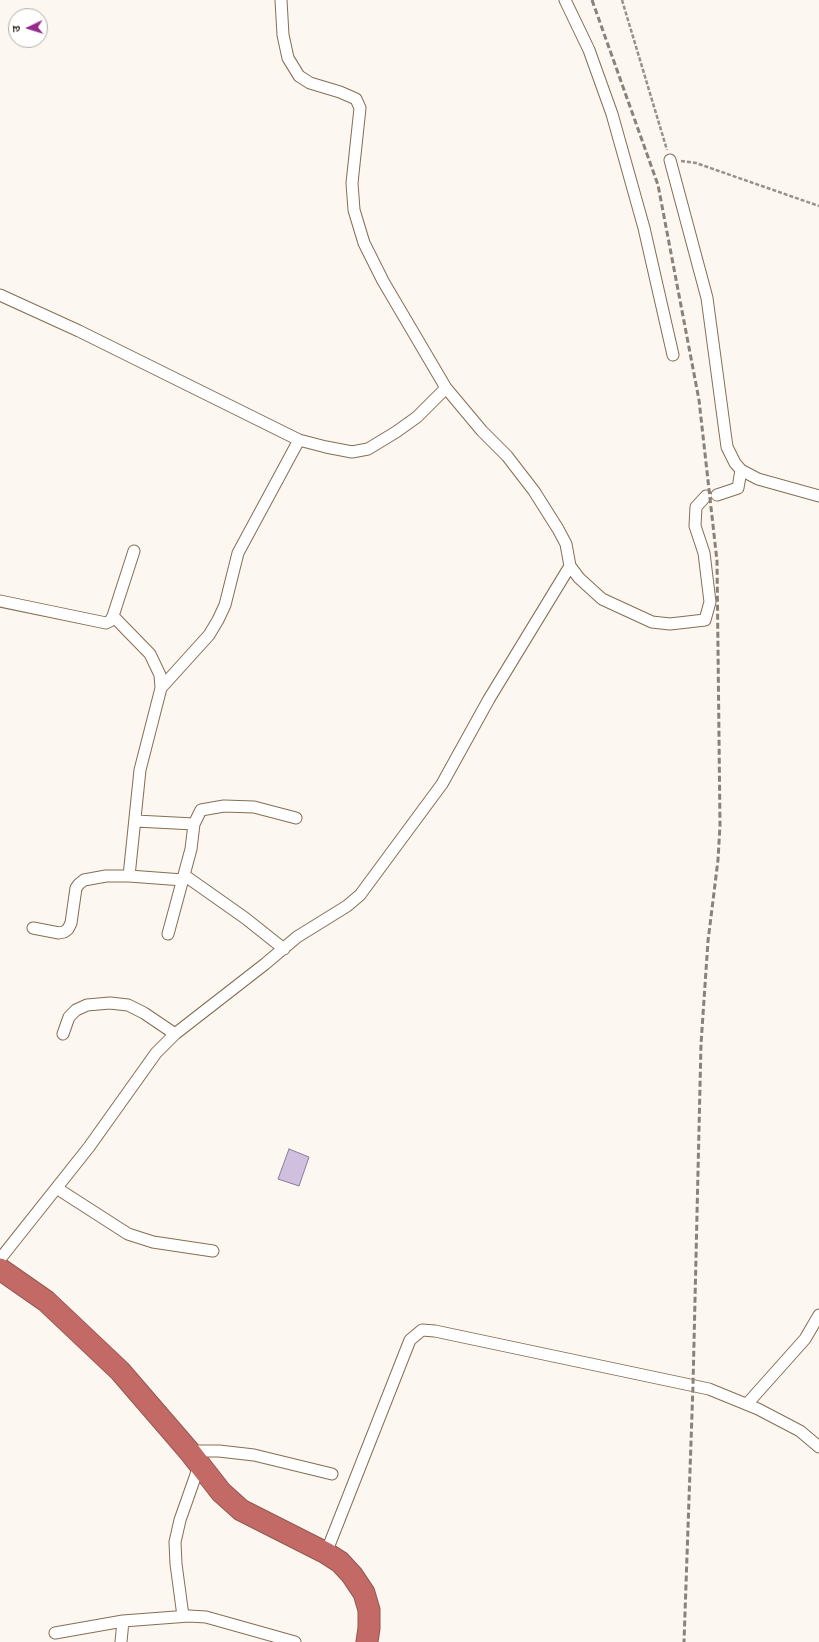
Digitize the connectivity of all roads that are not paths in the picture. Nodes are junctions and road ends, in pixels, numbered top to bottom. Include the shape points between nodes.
1 (281, 0) edge
2 (565, 0) edge
3 (670, 160) road end
4 (0, 295) edge
5 (673, 355) dead end
6 (446, 388) junction
7 (299, 440) junction
8 (741, 470) junction
9 (819, 496) edge
10 (134, 551) dead end
11 (570, 566) junction
12 (0, 601) edge
13 (113, 616) junction
14 (161, 688) junction
15 (296, 818) dead end
16 (136, 821) junction
17 (194, 824) junction
18 (129, 876) junction
19 (184, 878) junction
20 (33, 928) dead end
21 (168, 934) dead end
22 (284, 949) junction
23 (63, 1034) dead end
24 (175, 1034) junction
25 (58, 1188) junction
26 (213, 1251) dead end
27 (0, 1259) edge
28 (0, 1269) edge
29 (819, 1315) edge
30 (747, 1404) junction
31 (819, 1447) edge
32 (194, 1459) junction
33 (332, 1474) dead end
34 (326, 1553) junction
35 (183, 1616) junction
36 (123, 1621) junction
37 (55, 1633) dead end
38 (121, 1642) edge
39 (295, 1642) edge
40 (366, 1642) edge

1 - 6 street via 283,35 291,66 299,76 310,83 356,99 360,108 352,183 354,210 364,243 383,281
2 - 5 street via 589,50 612,114 644,228
3 - 8 street via 707,298 727,447
4 - 7 street via 79,330
6 - 7 street via 417,417 368,449 352,452
6 - 11 street via 507,456 534,491 566,544
7 - 14 street via 238,553 225,605 218,620 209,635
8 - 9 street via 758,479
8 - 11 street via 738,488 711,496 696,507 694,526 704,553 710,602 705,620 670,624 652,622 602,599
10 - 13 street
11 - 22 street via 489,699 442,784 360,895 297,937
12 - 13 street via 106,623
13 - 14 street via 150,654 160,674
14 - 16 street via 140,770
15 - 17 street via 254,807 224,806 201,810
16 - 17 street
16 - 18 street
17 - 19 street
18 - 19 street
18 - 20 street via 106,876 84,880 79,884 76,888 71,923 64,932
19 - 21 street
19 - 22 street via 245,918
22 - 24 street
23 - 24 street via 69,1017 76,1010 87,1005 110,1003 128,1005
24 - 25 street via 156,1053
25 - 26 street via 128,1234 153,1242
25 - 27 street
28 - 32 highway via 46,1301 120,1371
29 - 30 street via 805,1339
30 - 31 street via 800,1431
30 - 34 street via 689,1384 422,1330 410,1340
32 - 33 street via 219,1451 254,1455
32 - 34 highway via 220,1492 241,1510
32 - 35 street via 175,1542
34 - 40 highway via 340,1562 364,1593 369,1610 370,1628
35 - 36 street
35 - 39 street via 206,1618
36 - 37 street
36 - 38 street

